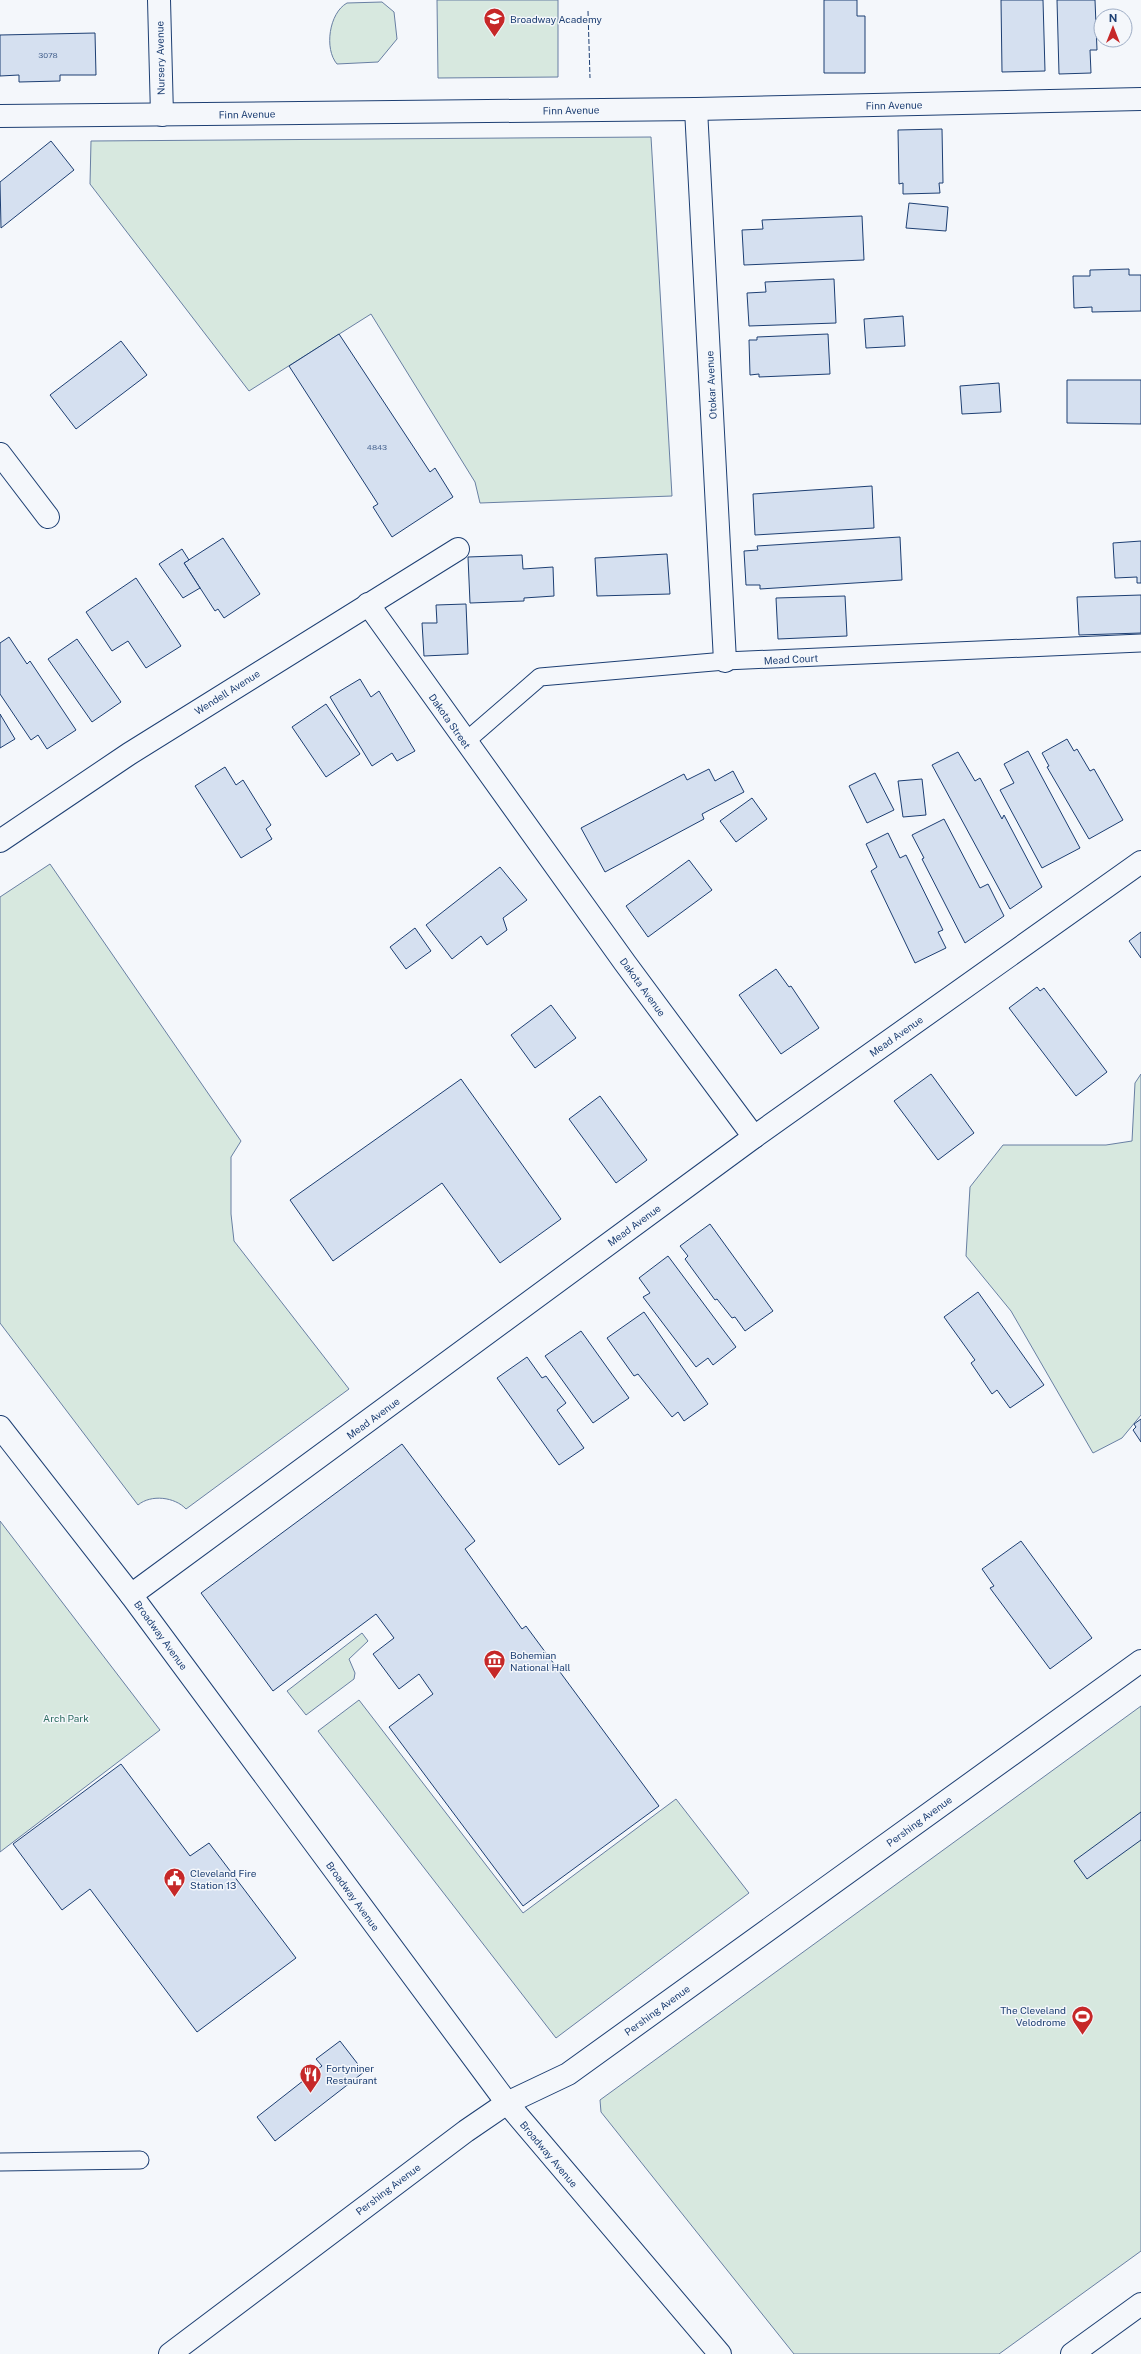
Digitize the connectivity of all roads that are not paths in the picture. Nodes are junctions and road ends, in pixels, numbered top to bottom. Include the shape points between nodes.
1 (159, 0) edge
2 (1141, 99) edge
3 (696, 109) junction
4 (162, 115) junction
5 (0, 116) edge
6 (0, 454) edge
7 (48, 517) dead end
8 (458, 549) dead end
9 (368, 604) junction
10 (1141, 643) edge
11 (725, 661) junction
12 (465, 742) junction
13 (535, 836) joint
14 (0, 841) edge
15 (1141, 862) edge
16 (754, 1137) junction
17 (0, 1427) edge
18 (131, 1595) junction
19 (1141, 1661) edge
20 (507, 2103) junction
21 (140, 2160) dead end
22 (0, 2162) edge
23 (1141, 2304) edge
24 (170, 2354) edge
25 (720, 2354) edge
26 (1072, 2354) edge

1 - 4 street, Nursery Avenue
2 - 3 street, Finn Avenue
3 - 4 street, Finn Avenue
3 - 11 street, Otokar Avenue
4 - 5 street, Finn Avenue
6 - 7 street
8 - 9 street, Wendell Avenue
9 - 12 street, Dakota Street
9 - 14 street, Wendell Avenue via 129,754
10 - 11 lane, Mead Court
11 - 12 lane, Mead Court via 540,677
12 - 13 street, Dakota Street
13 - 16 street, Dakota Avenue
15 - 16 street, Mead Avenue
16 - 18 street, Mead Avenue
17 - 18 street, Broadway Avenue
18 - 20 street, Broadway Avenue
19 - 20 street, Pershing Avenue via 568,2074
20 - 24 street, Pershing Avenue via 466,2131
20 - 25 street, Broadway Avenue
21 - 22 lane
23 - 26 street

